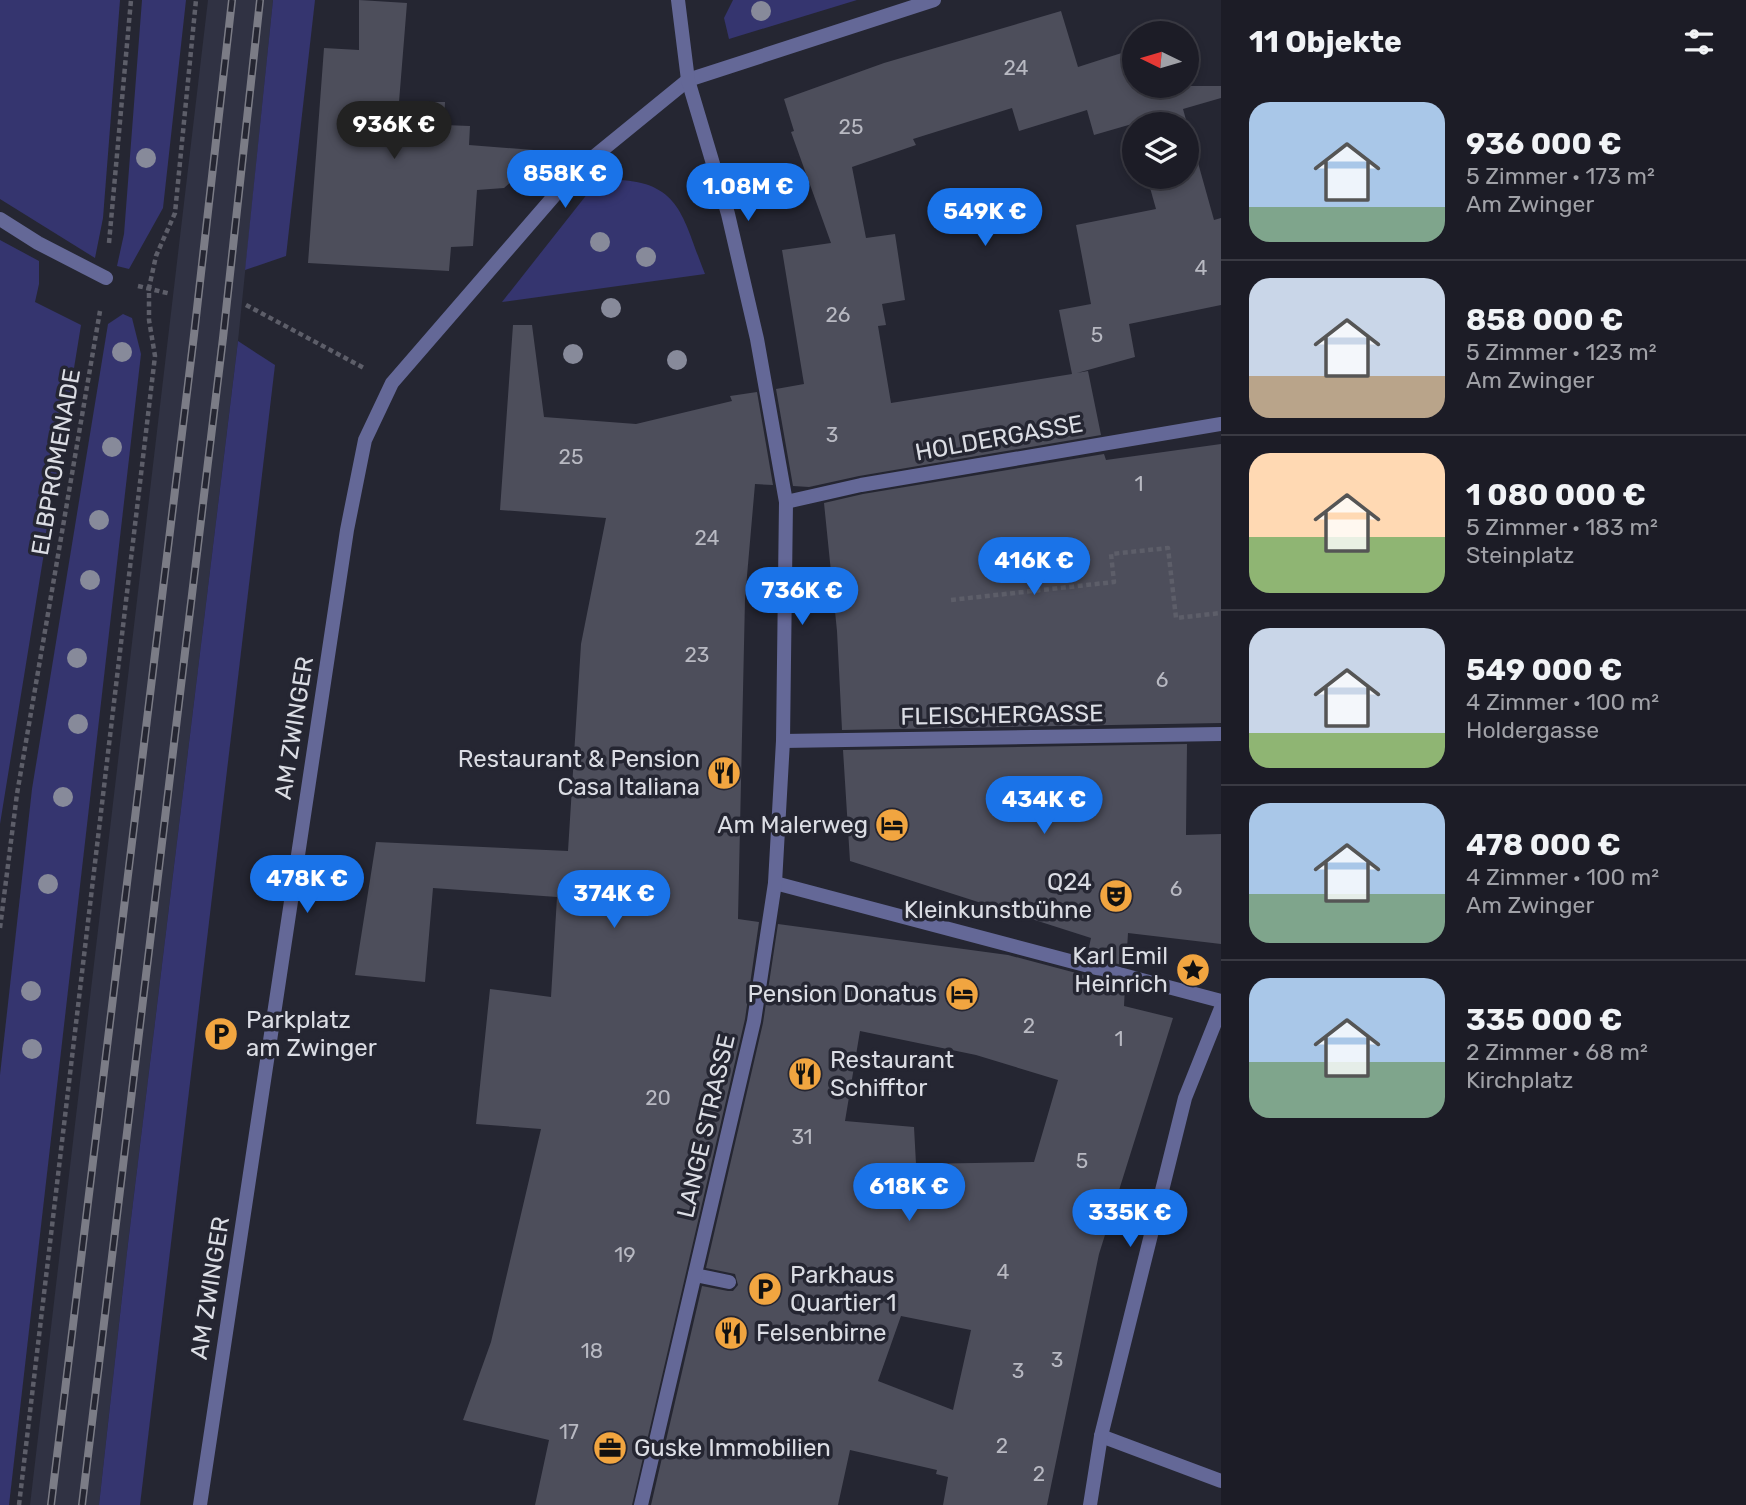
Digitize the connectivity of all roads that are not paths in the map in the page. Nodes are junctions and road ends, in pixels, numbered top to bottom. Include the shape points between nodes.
1 (678, 0) edge
2 (934, 0) edge
3 (688, 80) junction
4 (0, 219) edge
5 (106, 278) road end
6 (1221, 424) edge
7 (786, 502) junction
8 (1221, 734) edge
9 (783, 741) junction
10 (775, 883) junction
11 (1221, 1001) edge
12 (1221, 1007) edge
13 (695, 1275) junction
14 (729, 1282) dead end
15 (1101, 1436) junction
16 (1221, 1481) edge
17 (200, 1505) edge
18 (641, 1505) edge
19 (1090, 1505) edge

1 - 3 street, LANGE STRASSE
2 - 3 street
3 - 7 street, LANGE STRASSE via 757,339
3 - 17 street, AM ZWINGER via 574,173 392,383 365,440 347,530
4 - 5 street
6 - 7 street, HOLDERGASSE
7 - 9 street, LANGE STRASSE
8 - 9 street, FLEISCHERGASSE
9 - 10 street, LANGE STRASSE
10 - 11 street
10 - 13 street, LANGE STRASSE via 754,1021
12 - 15 street via 1185,1098
13 - 14 street
13 - 18 street, LANGE STRASSE
15 - 16 street
15 - 19 street

